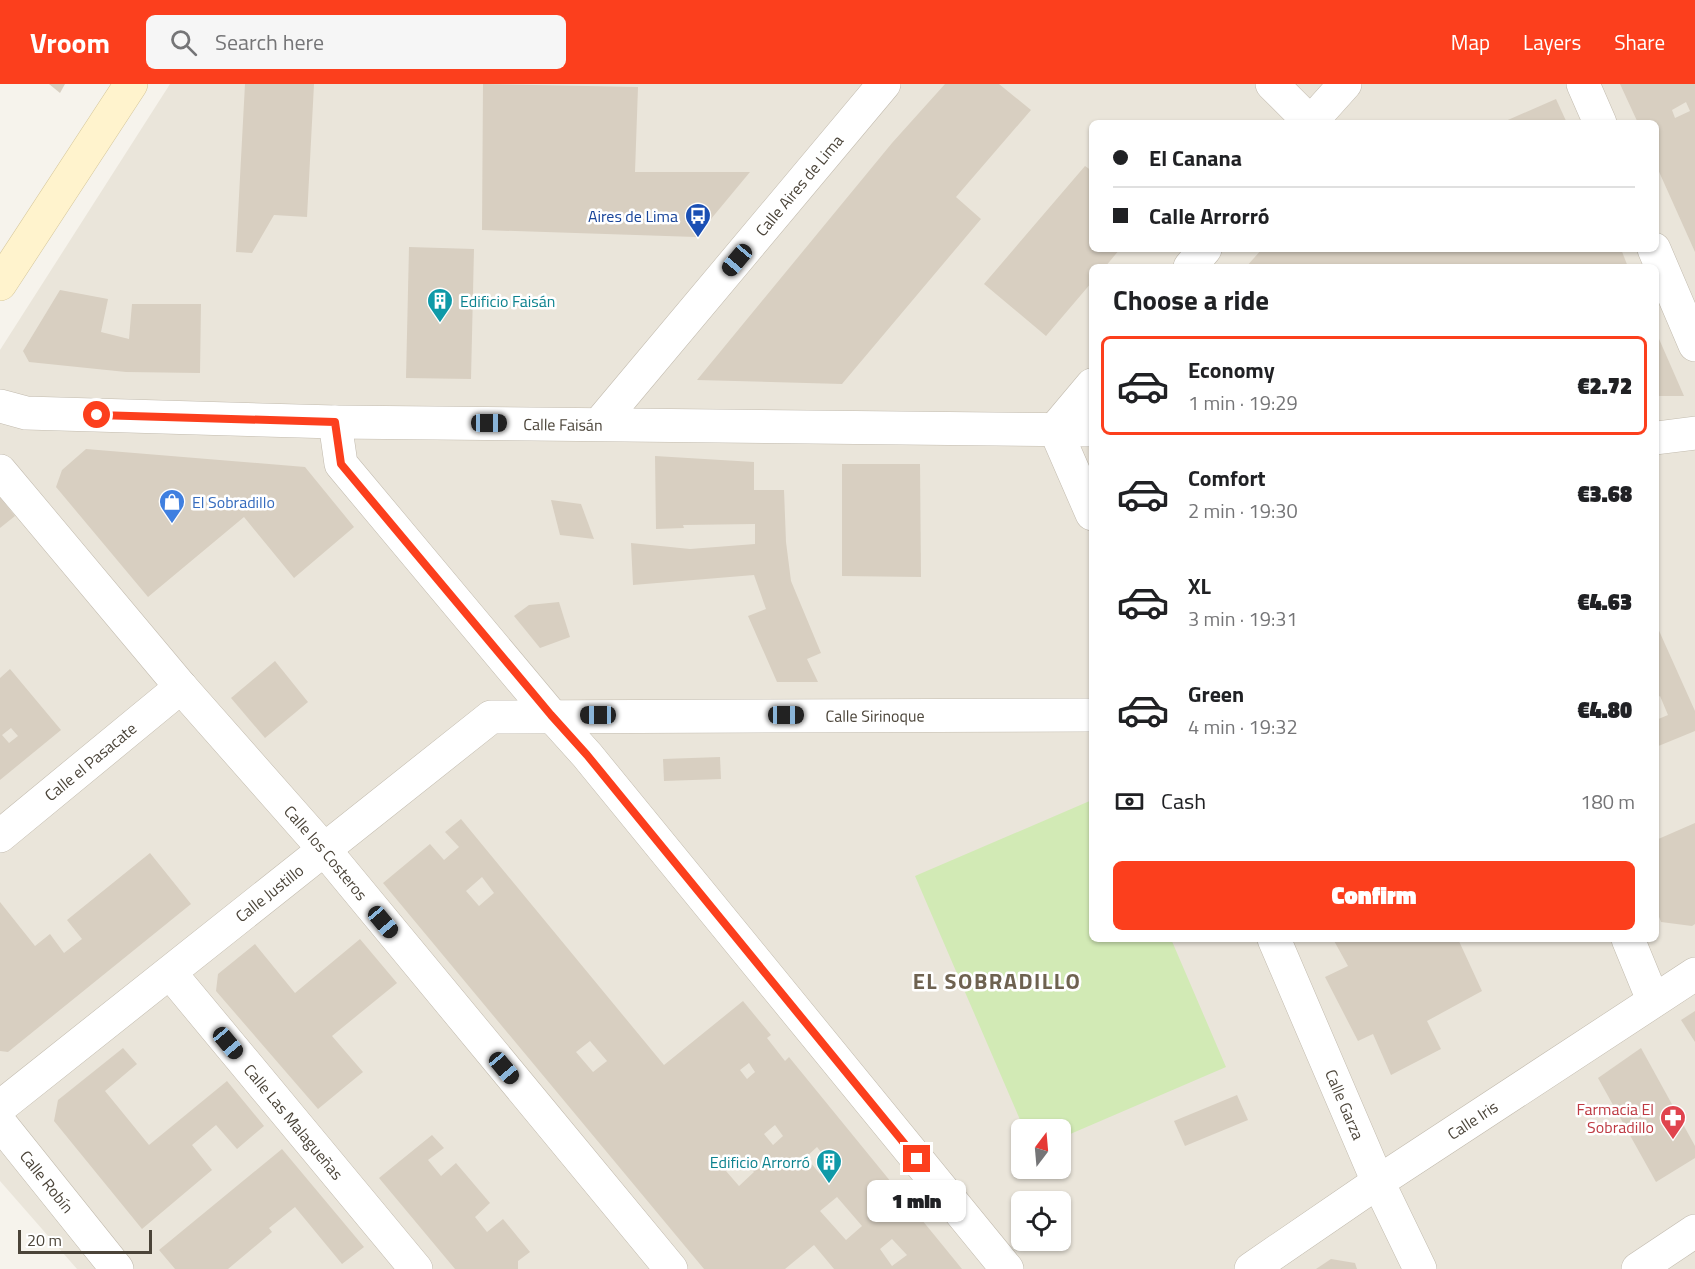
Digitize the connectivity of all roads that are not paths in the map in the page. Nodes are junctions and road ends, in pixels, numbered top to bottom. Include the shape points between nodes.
1 (131, 84) edge
2 (884, 84) edge
3 (1272, 84) edge
4 (1345, 84) edge
5 (1583, 84) edge
6 (1307, 120) edge
7 (1313, 120) edge
8 (1599, 120) edge
9 (1202, 252) edge
10 (1655, 252) edge
11 (1192, 264) edge
12 (0, 284) edge
13 (1695, 345) edge
14 (1089, 389) edge
15 (0, 406) edge
16 (335, 422) junction
17 (600, 423) junction
18 (1055, 429) junction
19 (1089, 430) edge
20 (1695, 433) edge
21 (1659, 438) edge
22 (0, 471) edge
23 (1089, 507) edge
24 (181, 687) junction
25 (551, 715) junction
26 (1089, 715) edge
27 (0, 836) edge
28 (322, 848) junction
29 (1275, 942) edge
30 (1629, 942) edge
31 (171, 974) junction
32 (1695, 974) edge
33 (1653, 1000) junction
34 (0, 1107) edge
35 (4, 1136) edge
36 (1378, 1182) junction
37 (1695, 1231) edge
38 (117, 1269) edge
39 (416, 1269) edge
40 (671, 1269) edge
41 (1007, 1269) edge
42 (1251, 1269) edge
43 (1420, 1269) edge
44 (1638, 1269) edge

1 - 12 main road
2 - 17 street, Calle Aires de Lima
3 - 6 street
4 - 7 street
5 - 8 street
9 - 11 street
10 - 13 street
14 - 18 street
15 - 16 street, Calle Faisán via 26,413
16 - 17 street, Calle Faisán
16 - 25 street via 341,464
17 - 18 street, Calle Faisán
18 - 19 street, Calle Faisán
18 - 23 street
20 - 21 street
22 - 24 street, Calle los Costeros
24 - 27 street, Calle el Pasacate
24 - 28 street, Calle los Costeros
25 - 26 street, Calle Sirinoque
25 - 28 street, Calle Justillo via 491,717
25 - 41 street
28 - 31 street, Calle Justillo
28 - 40 street, Calle los Costeros
29 - 36 street, Calle Garza
30 - 33 street
31 - 34 street, Calle Justillo
31 - 39 street, Calle Las Malagueñas
32 - 33 street, Calle Iris
33 - 36 street, Calle Iris
35 - 38 street, Calle Robín
36 - 42 street, Calle Iris
36 - 43 street, Calle Garza
37 - 44 street

